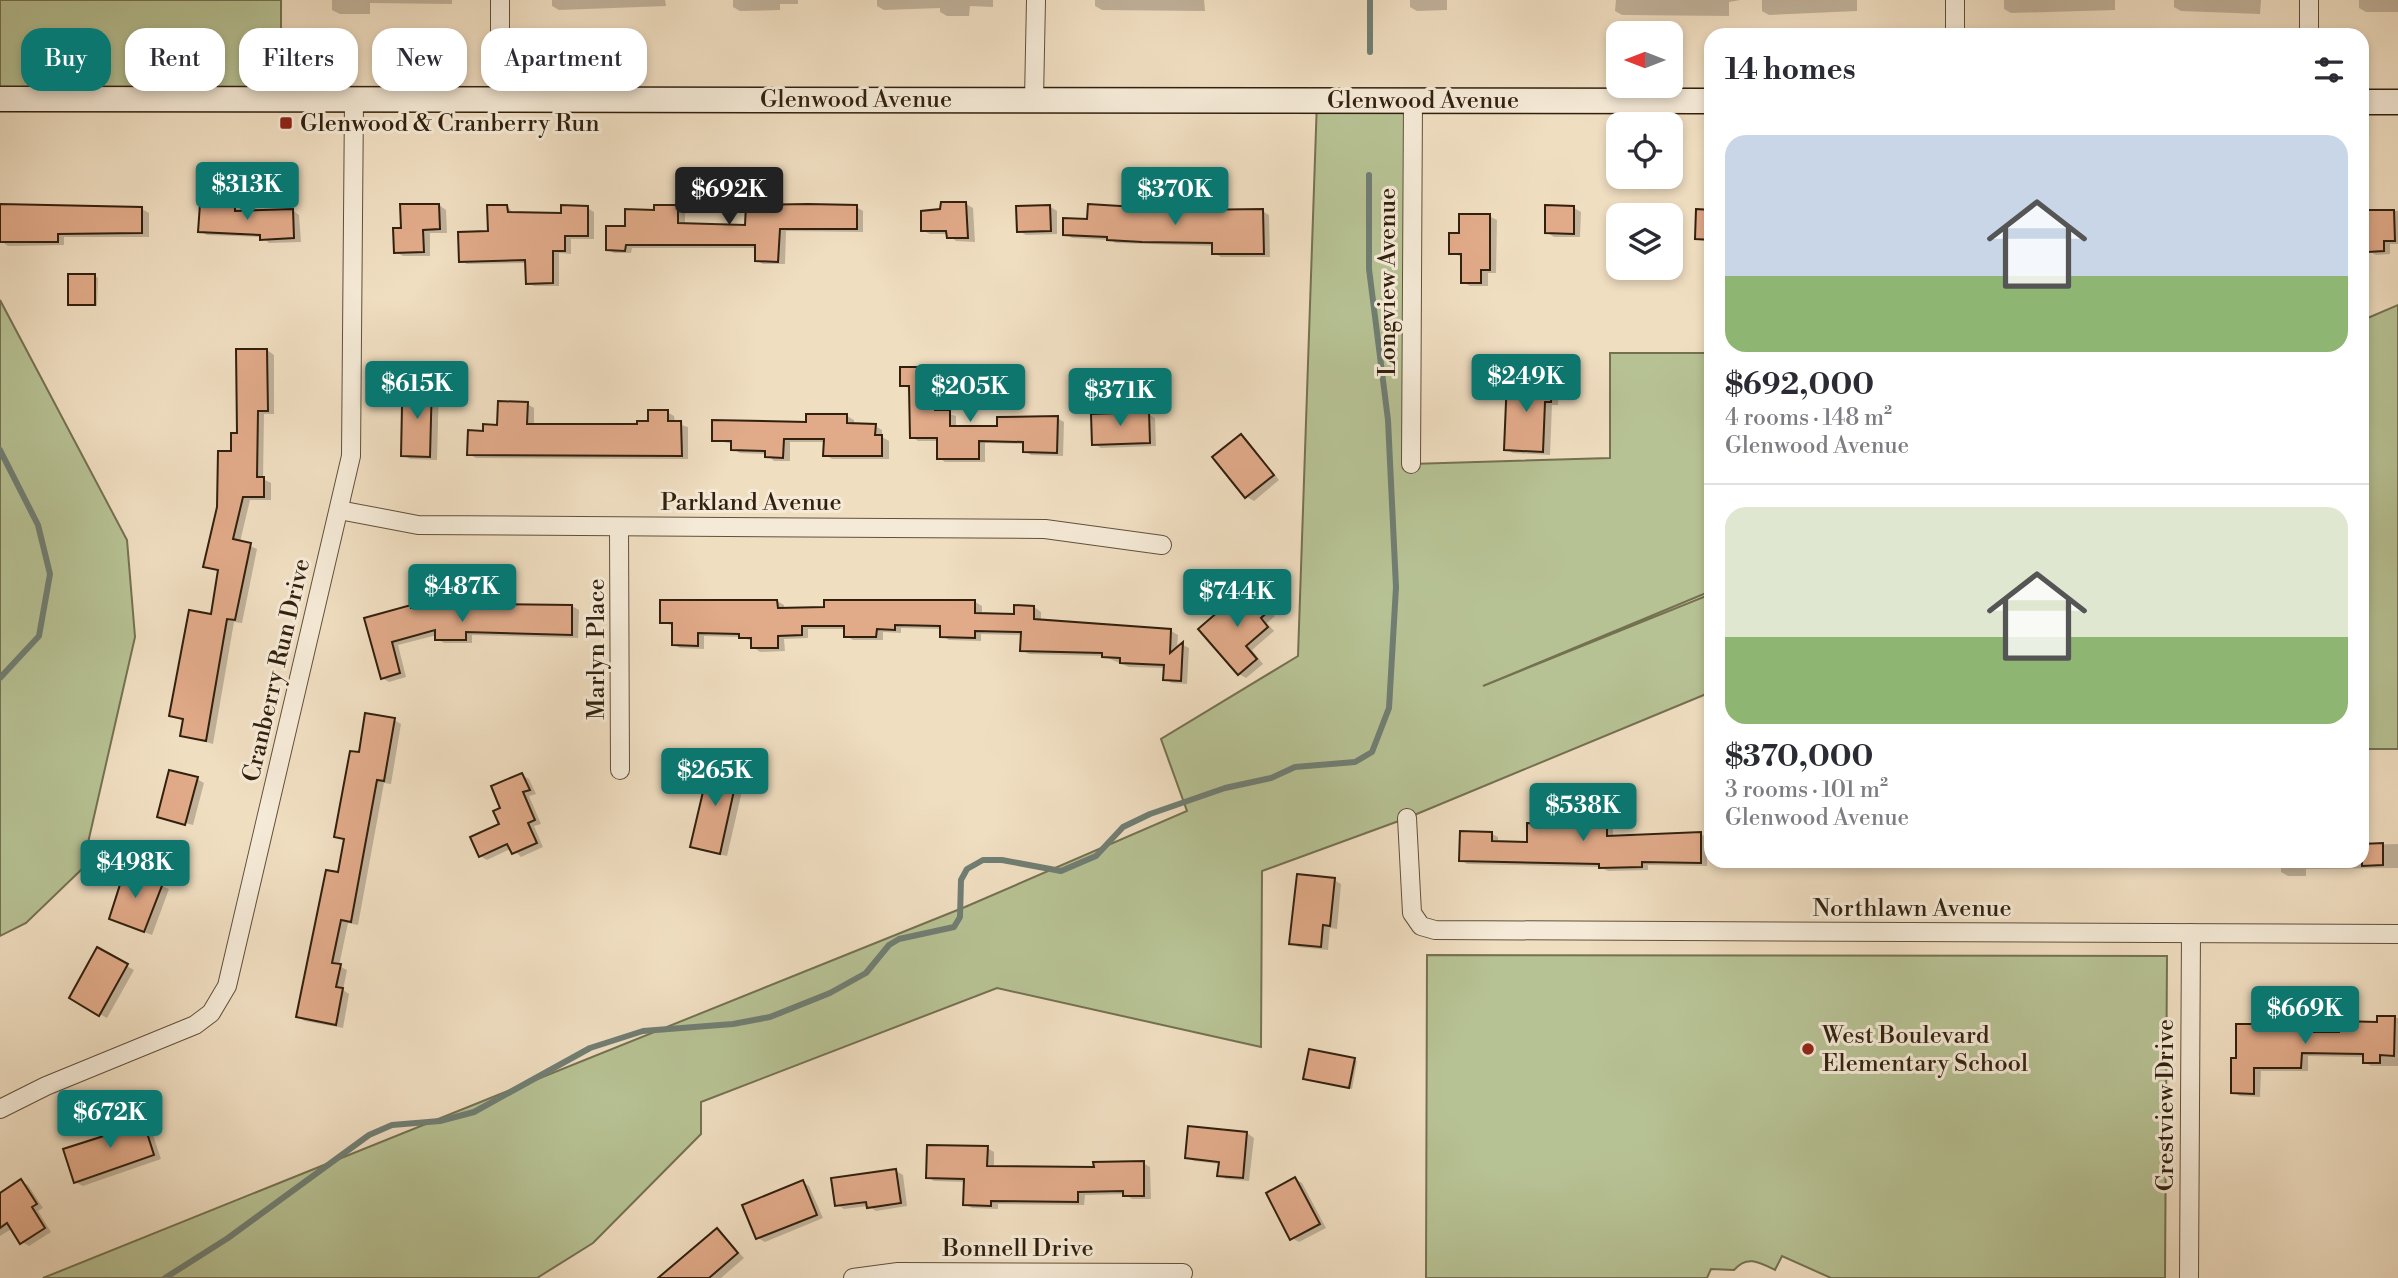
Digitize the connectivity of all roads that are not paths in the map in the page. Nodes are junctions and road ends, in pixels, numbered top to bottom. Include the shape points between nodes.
1 (500, 0) edge
2 (1036, 0) edge
3 (1955, 0) edge
4 (2309, 0) edge
5 (1955, 28) edge
6 (2309, 28) edge
7 (0, 99) edge
8 (354, 99) junction
9 (1034, 99) junction
10 (500, 100) junction
11 (1413, 100) junction
12 (1704, 101) edge
13 (2369, 102) edge
14 (2398, 102) edge
15 (1411, 464) dead end
16 (340, 510) junction
17 (619, 527) junction
18 (1163, 545) dead end
19 (620, 770) dead end
20 (1407, 818) dead end
21 (2191, 933) junction
22 (2398, 934) edge
23 (0, 1109) edge
24 (1183, 1273) dead end
25 (853, 1278) edge
26 (2189, 1278) edge

1 - 10 street
2 - 9 street
3 - 5 street
4 - 6 street
7 - 8 street, Glenwood Avenue
8 - 10 street, Glenwood Avenue
8 - 16 street, Cranberry Run Drive via 351,456
9 - 10 street, Glenwood Avenue
9 - 11 street, Glenwood Avenue
11 - 12 street, Glenwood Avenue
11 - 15 street, Longview Avenue
13 - 14 street
16 - 17 street, Parkland Avenue via 418,525
16 - 23 street, Cranberry Run Drive via 239,946 219,1003 195,1025
17 - 18 street, Parkland Avenue via 1045,529
17 - 19 street, Marlyn Place
20 - 21 street, Northlawn Avenue via 1412,913 1427,928
21 - 22 street, Northlawn Avenue
21 - 26 street, Crestview Drive
24 - 25 street, Bonnell Drive via 898,1272

